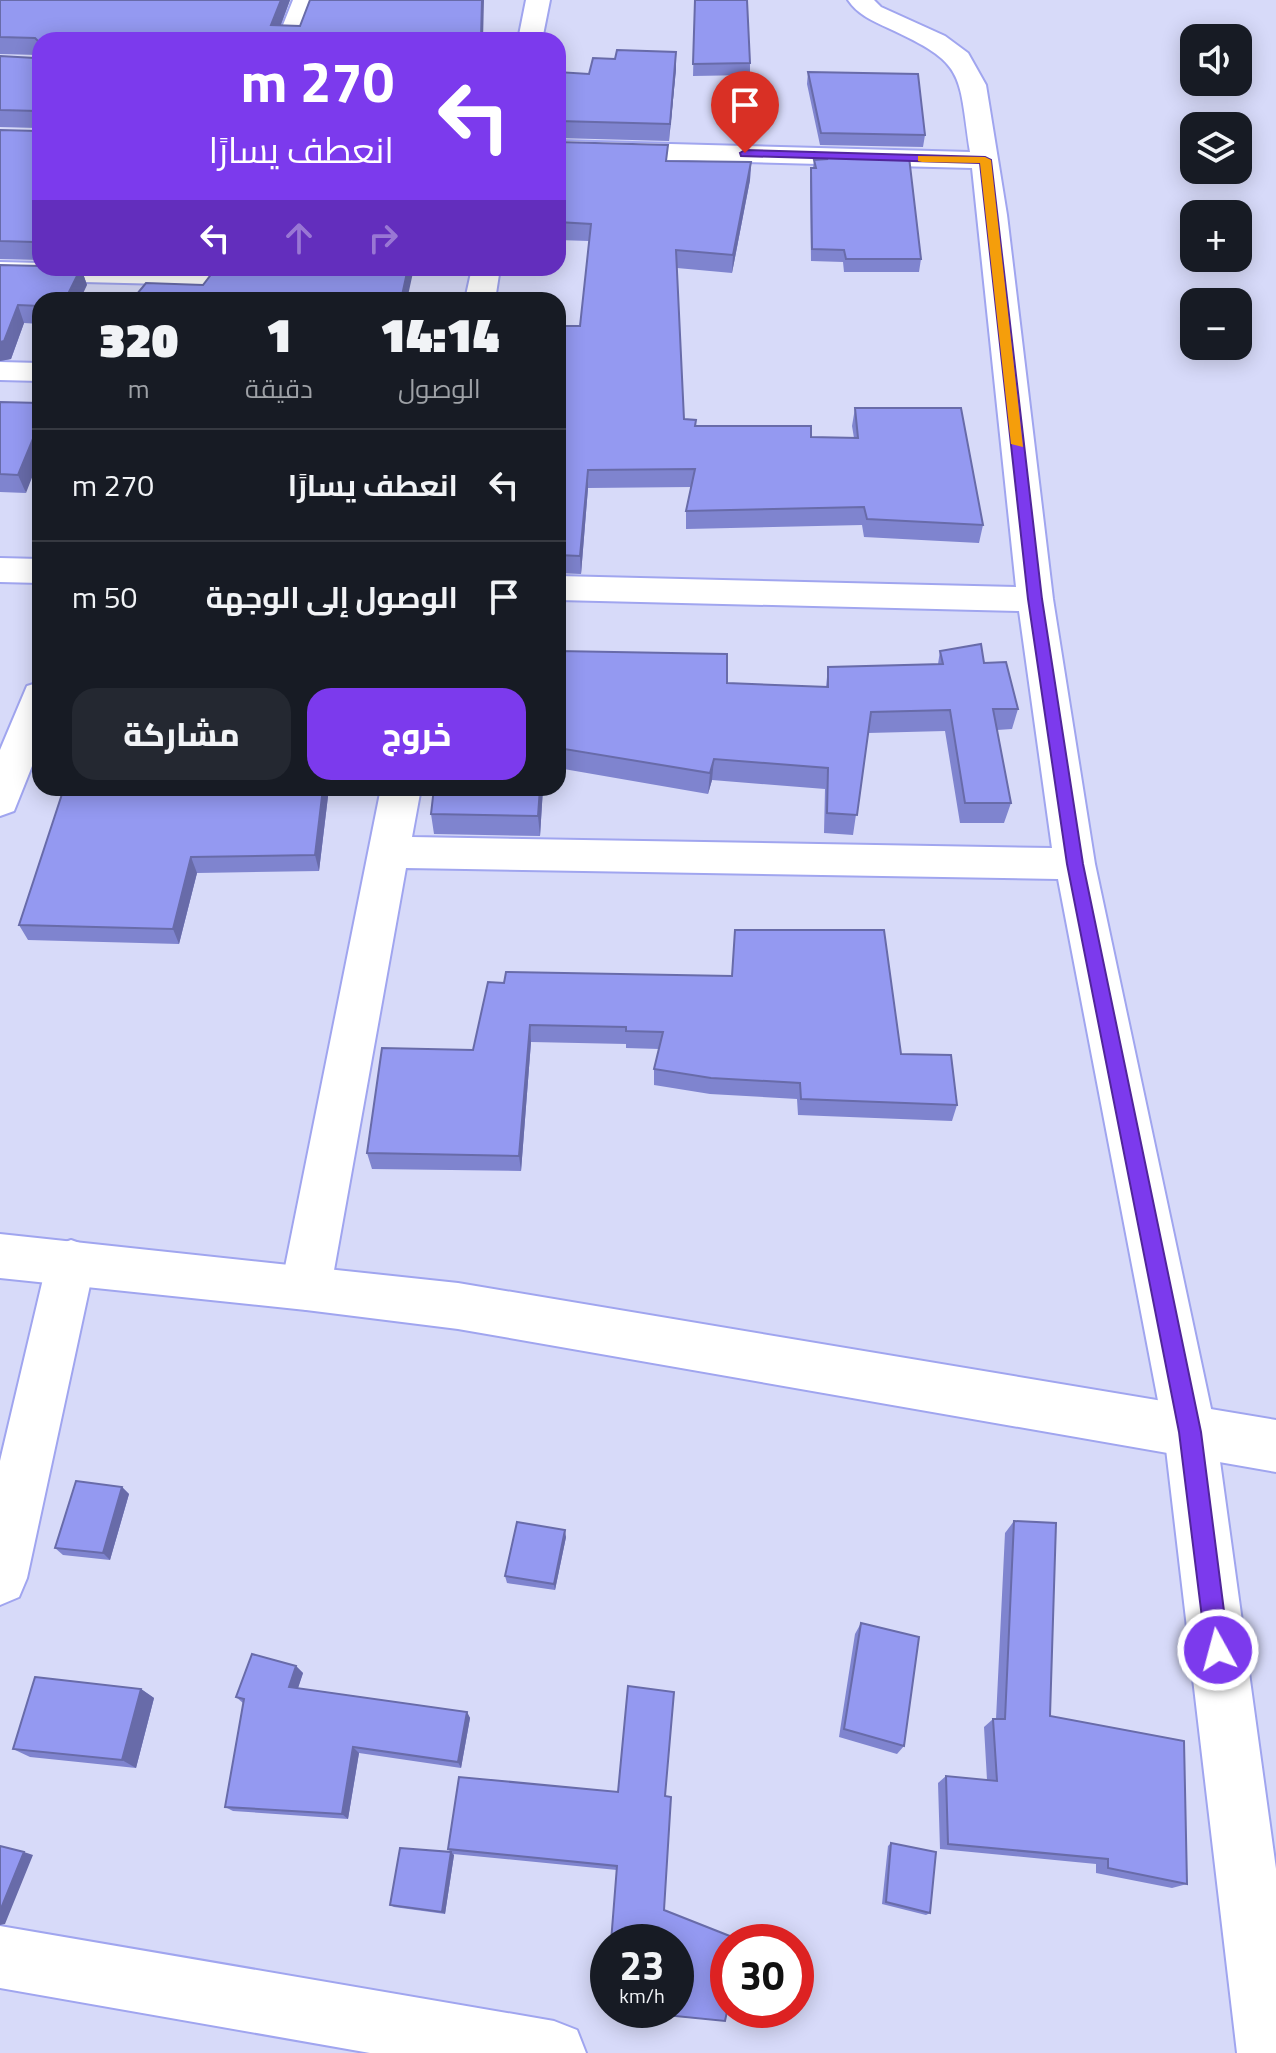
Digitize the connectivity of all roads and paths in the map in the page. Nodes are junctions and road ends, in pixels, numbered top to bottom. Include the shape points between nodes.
1 (305, 0) edge
2 (538, 0) edge
3 (860, 0) edge
4 (292, 32) edge
5 (532, 32) edge
6 (566, 149) edge
7 (985, 160) junction
8 (0, 271) edge
9 (32, 273) edge
10 (102, 276) edge
11 (204, 281) edge
12 (0, 371) edge
13 (32, 372) edge
14 (0, 570) edge
15 (32, 571) edge
16 (566, 588) edge
17 (1035, 599) junction
18 (32, 716) edge
19 (400, 796) edge
20 (0, 801) edge
21 (391, 852) junction
22 (1075, 864) junction
23 (0, 1256) edge
24 (71, 1262) junction
25 (306, 1287) junction
26 (1190, 1432) junction
27 (1276, 1446) edge
28 (0, 1578) edge
29 (0, 1957) edge
30 (554, 2053) edge
31 (1269, 2053) edge

1 - 4 street
2 - 5 street
3 - 7 street via 959,58 973,85
6 - 7 street
7 - 17 street
8 - 9 street
10 - 11 street
12 - 13 street
14 - 15 street
16 - 17 street
17 - 22 street
18 - 20 street
19 - 21 street
21 - 22 street
21 - 25 street
22 - 26 street
23 - 24 street
24 - 25 street
24 - 28 street
25 - 26 street via 474,1309
26 - 27 street
26 - 31 street
29 - 30 street

